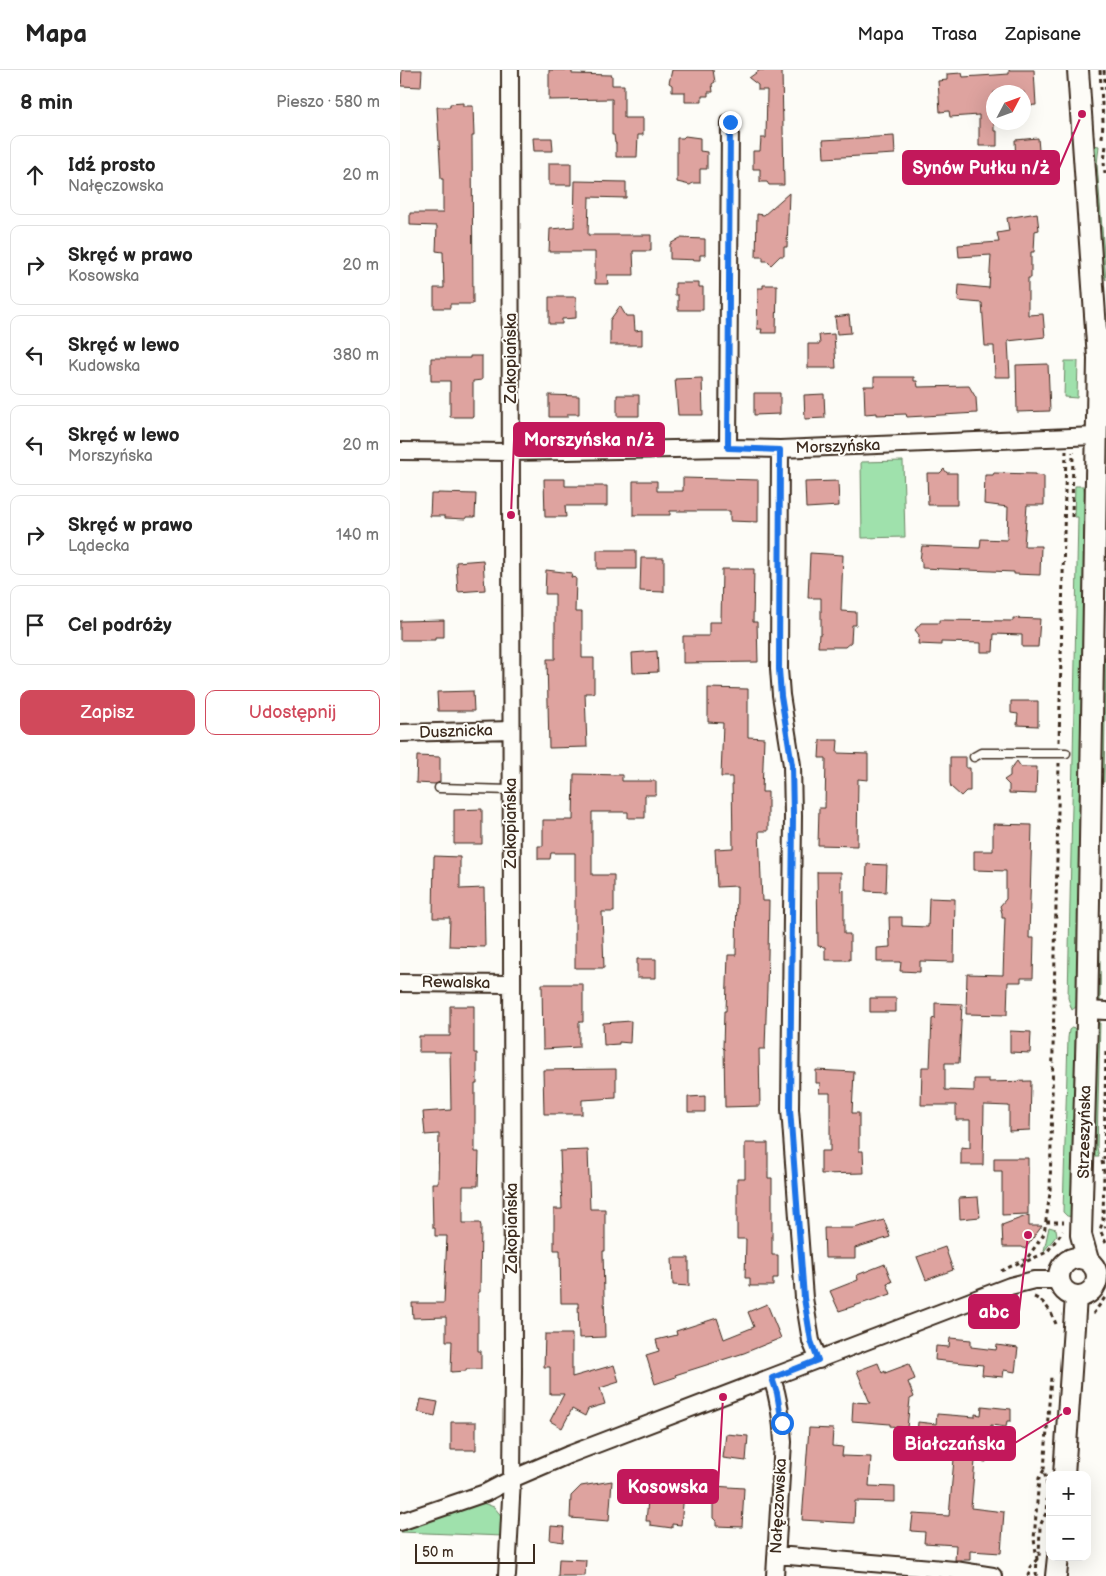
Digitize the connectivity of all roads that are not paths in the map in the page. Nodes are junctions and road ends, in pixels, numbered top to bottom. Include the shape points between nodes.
1 (510, 70) edge
2 (1078, 70) edge
3 (730, 122) dead end
4 (1100, 291) edge
5 (1096, 436) junction
6 (728, 448) junction
7 (780, 450) junction
8 (400, 451) edge
9 (511, 452) junction
10 (511, 730) junction
11 (400, 733) edge
12 (1063, 754) road end
13 (974, 757) dead end
14 (439, 788) dead end
15 (511, 790) junction
16 (400, 983) edge
17 (512, 984) junction
18 (1097, 1010) edge
19 (1072, 1230) junction
20 (1066, 1261) junction
21 (1097, 1270) edge
22 (1059, 1280) junction
23 (1076, 1297) junction
24 (818, 1360) junction
25 (772, 1378) junction
26 (1064, 1471) edge
27 (512, 1479) junction
28 (400, 1522) edge
29 (777, 1555) junction
30 (1058, 1561) edge
31 (507, 1576) edge
32 (775, 1576) edge
33 (993, 1576) edge
34 (1056, 1576) edge

1 - 9 street, Zakopiańska
2 - 4 street, Strzeszyńska
3 - 6 street
4 - 5 street, Strzeszyńska
5 - 7 street, Morszyńska
5 - 18 street, Strzeszyńska
6 - 7 street, Morszyńska
6 - 9 street, Morszyńska
7 - 24 street via 779,669 792,765 793,816 790,1109 804,1298 811,1341
8 - 9 street, Morszyńska
9 - 10 street, Zakopiańska
10 - 11 street, Dusznicka
10 - 15 street, Zakopiańska
12 - 13 lane via 981,753
14 - 15 lane
15 - 17 street, Zakopiańska
16 - 17 street, Rewalska
17 - 27 street, Zakopiańska
18 - 19 street, Strzeszyńska
19 - 20 street, Strzeszyńska
19 - 21 street, Strzeszyńska
20 - 21 street via 1077,1257
20 - 22 street via 1060,1270
21 - 23 street via 1092,1291
22 - 23 street via 1065,1291
22 - 24 street via 1022,1282
23 - 26 street
24 - 25 street
25 - 27 street
25 - 29 street, Nałęczowska via 783,1442
27 - 28 street via 485,1493
27 - 31 street, Zakopiańska
29 - 32 street, Nałęczowska
29 - 33 street
30 - 34 street

